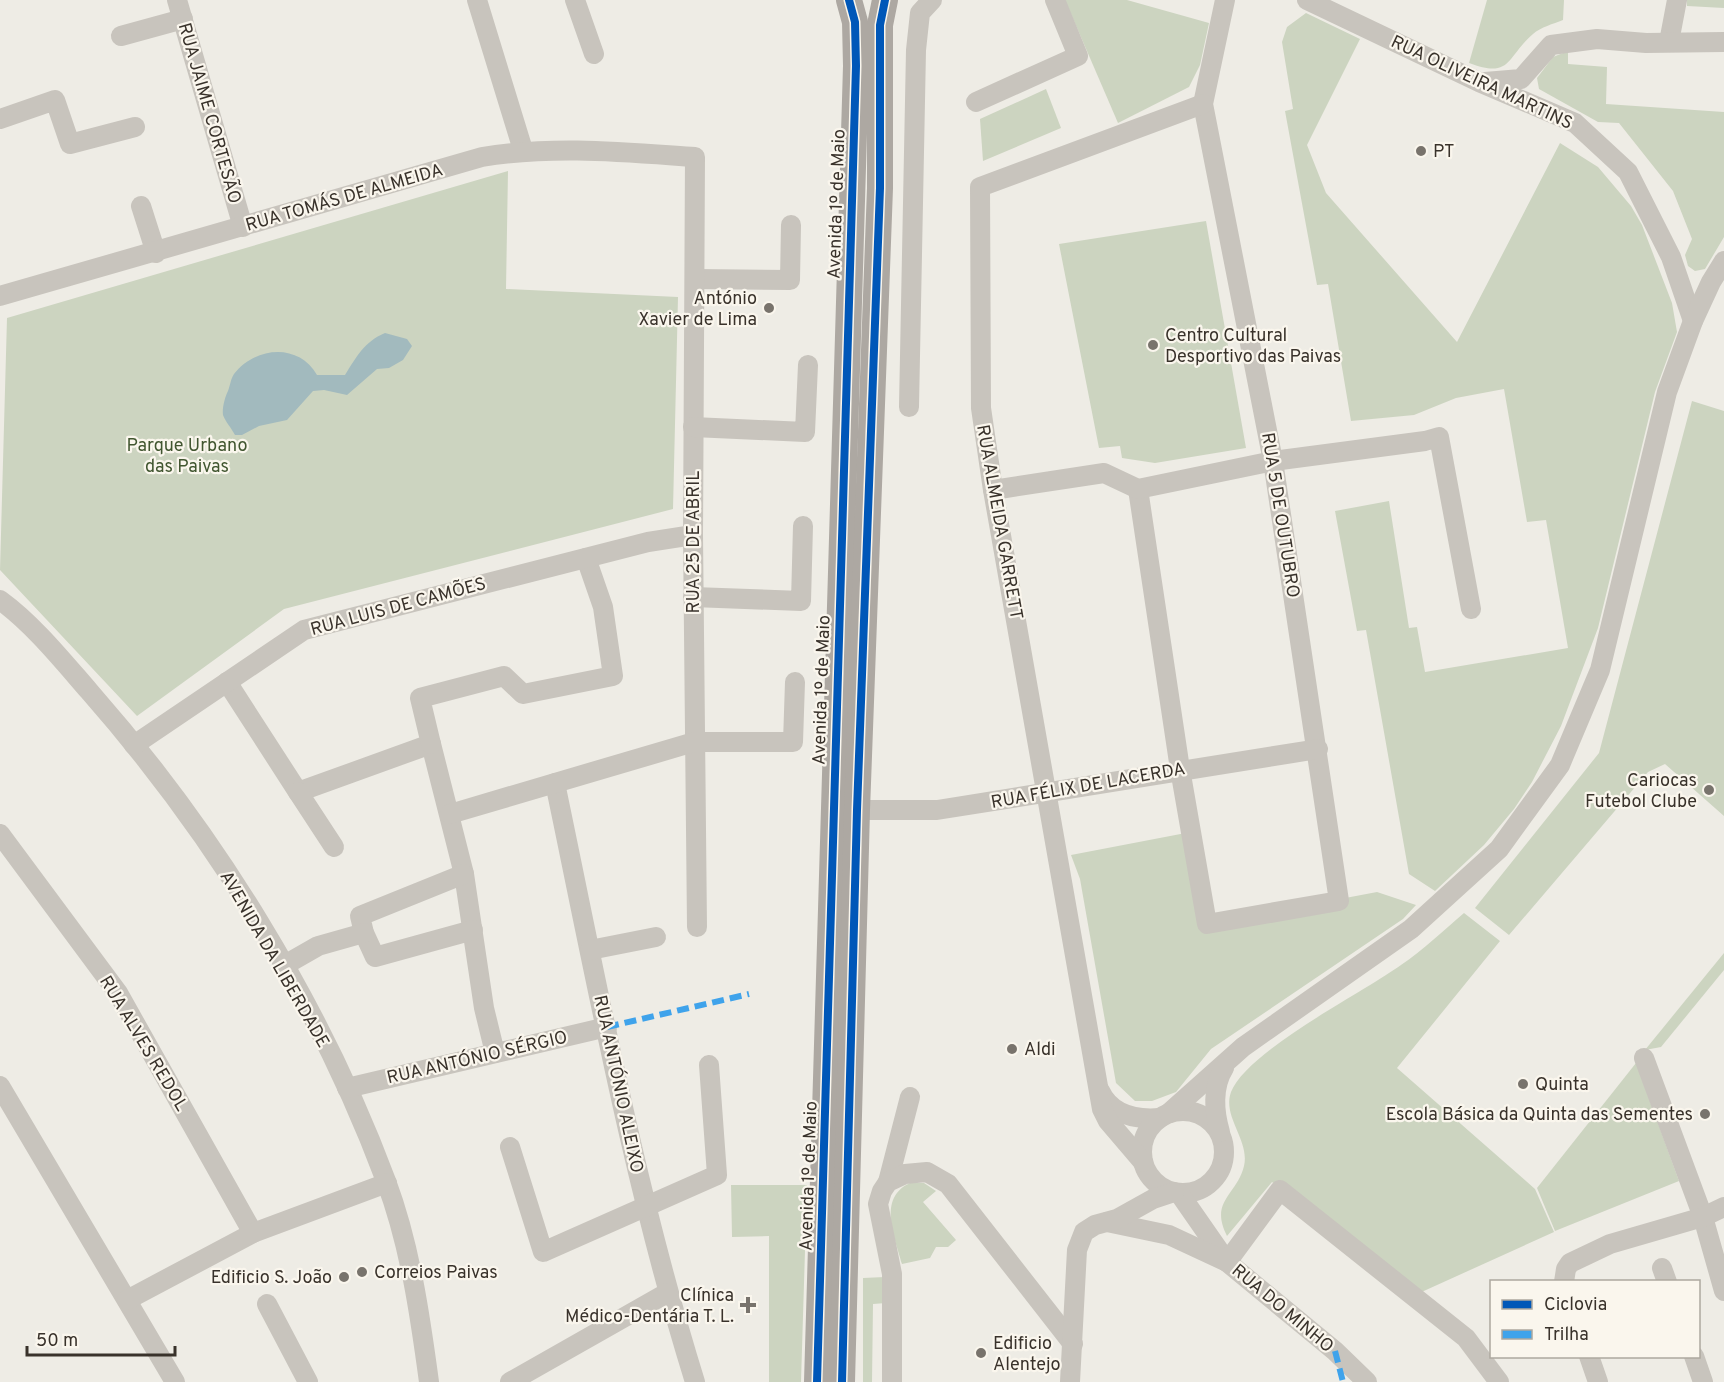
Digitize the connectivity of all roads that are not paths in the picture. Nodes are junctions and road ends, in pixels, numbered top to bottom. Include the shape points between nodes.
1 (477, 0) edge
2 (575, 0) edge
3 (849, 0) edge
4 (885, 0) edge
5 (932, 0) edge
6 (1055, 0) edge
7 (1225, 0) edge
8 (1307, 0) edge
9 (1677, 0) edge
10 (180, 9) edge
11 (121, 36) dead end
12 (1669, 42) junction
13 (1724, 42) edge
14 (594, 54) dead end
15 (1479, 82) junction
16 (976, 102) dead end
17 (1203, 104) junction
18 (0, 119) edge
19 (135, 127) dead end
20 (523, 150) junction
21 (695, 157) joint
22 (141, 206) dead end
23 (790, 225) dead end
24 (243, 227) junction
25 (156, 253) junction
26 (1724, 261) edge
27 (695, 279) junction
28 (0, 296) edge
29 (1693, 321) junction
30 (808, 365) dead end
31 (909, 407) dead end
32 (693, 427) junction
33 (1273, 461) junction
34 (1138, 489) junction
35 (993, 490) junction
36 (803, 526) dead end
37 (693, 535) junction
38 (586, 558) junction
39 (693, 597) junction
40 (0, 600) edge
41 (1471, 609) dead end
42 (227, 682) junction
43 (795, 682) dead end
44 (694, 742) junction
45 (431, 744) junction
46 (134, 745) junction
47 (1318, 748) junction
48 (1180, 770) junction
49 (555, 783) junction
50 (298, 792) junction
51 (1048, 793) junction
52 (857, 810) junction
53 (450, 814) junction
54 (0, 834) edge
55 (334, 847) dead end
56 (464, 874) junction
57 (697, 927) dead end
58 (473, 930) junction
59 (364, 933) junction
60 (656, 937) dead end
61 (590, 950) junction
62 (283, 966) junction
63 (607, 1027) junction
64 (495, 1053) junction
65 (1644, 1058) dead end
66 (1227, 1063) junction
67 (709, 1065) dead end
68 (0, 1086) edge
69 (347, 1088) junction
70 (1099, 1089) junction
71 (910, 1096) dead end
72 (1164, 1116) junction
73 (1222, 1137) junction
74 (510, 1147) dead end
75 (1144, 1164) junction
76 (1215, 1179) junction
77 (888, 1182) junction
78 (387, 1183) junction
79 (1176, 1193) junction
80 (645, 1206) junction
81 (1724, 1207) edge
82 (1129, 1211) junction
83 (1703, 1217) junction
84 (1107, 1222) junction
85 (1205, 1229) junction
86 (253, 1233) junction
87 (1227, 1262) junction
88 (1567, 1272) edge
89 (1724, 1291) edge
90 (667, 1293) junction
91 (127, 1300) junction
92 (267, 1304) dead end
93 (1073, 1344) junction
94 (1590, 1358) edge
95 (1695, 1358) edge
96 (175, 1382) edge
97 (308, 1382) edge
98 (429, 1382) edge
99 (510, 1382) edge
100 (694, 1382) edge
101 (817, 1382) edge
102 (843, 1382) edge
103 (892, 1382) edge
104 (1070, 1382) edge
105 (1367, 1382) edge
106 (1499, 1382) edge
107 (1598, 1382) edge
108 (1702, 1382) edge

1 - 20 street
2 - 14 street
3 - 101 main road, Avenida 1º de Maio via 855,22 856,66
4 - 52 main road via 880,26 880,188
5 - 31 street via 920,13 916,50
6 - 16 street via 1078,56
7 - 17 street, RUA 5 DE OUTUBRO
8 - 15 street, RUA OLIVEIRA MARTINS
9 - 12 street
10 - 11 street
10 - 24 street, RUA JAIME CORTESÃO
12 - 13 street
12 - 15 street via 1597,39 1551,45 1521,79
15 - 29 street, RUA OLIVEIRA MARTINS via 1575,123 1628,172 1671,257
17 - 33 street, RUA 5 DE OUTUBRO
17 - 35 street, RUA ALMEIDA GARRETT via 980,187 981,408
18 - 19 street via 55,100 70,144
20 - 21 street, RUA TOMÁS DE ALMEIDA via 564,148
20 - 24 street, RUA TOMÁS DE ALMEIDA via 482,157
21 - 27 street, RUA 25 DE ABRIL
22 - 25 street
23 - 27 street via 790,280
24 - 25 street, RUA TOMÁS DE ALMEIDA
25 - 28 street, RUA TOMÁS DE ALMEIDA
26 - 29 street
27 - 32 street, RUA 25 DE ABRIL
29 - 66 street via 1667,392 1600,670 1560,765 1499,849 1411,929
30 - 32 street via 806,432
32 - 37 street, RUA 25 DE ABRIL
33 - 34 street
33 - 41 street via 1439,437
33 - 47 street, RUA 5 DE OUTUBRO
34 - 35 street via 1104,473
34 - 48 street
35 - 51 street, RUA ALMEIDA GARRETT
36 - 39 street, Avenida 1º de Maio via 801,601
37 - 38 street, RUA LUIS DE CAMÕES
37 - 39 street, RUA 25 DE ABRIL
38 - 42 street, RUA LUIS DE CAMÕES via 304,630
38 - 45 street via 603,607 613,676 523,694 504,676 420,698
39 - 44 street, RUA 25 DE ABRIL
40 - 46 street, AVENIDA DA LIBERDADE via 67,666
42 - 46 street, RUA LUIS DE CAMÕES
42 - 50 street
43 - 44 street, Avenida 1º de Maio via 793,742
44 - 49 street
44 - 57 street, RUA 25 DE ABRIL
45 - 50 street
45 - 53 street
46 - 62 street, AVENIDA DA LIBERDADE via 218,859
47 - 48 street, RUA FÉLIX DE LACERDA
47 - 48 street, RUA 5 DE OUTUBRO via 1339,901 1207,924
48 - 51 street, RUA FÉLIX DE LACERDA
49 - 53 street
49 - 61 street, RUA ANTÓNIO ALEIXO
50 - 55 street
51 - 52 street, RUA FÉLIX DE LACERDA via 937,810
51 - 70 street, RUA ALMEIDA GARRETT
52 - 102 main road
53 - 56 street
54 - 86 street, RUA ALVES REDOL via 118,993
56 - 58 street
56 - 59 street via 360,916
58 - 59 street via 375,957
58 - 64 street
59 - 62 street via 318,946
60 - 61 street
61 - 63 street, RUA ANTÓNIO ALEIXO
62 - 69 street, AVENIDA DA LIBERDADE
63 - 64 street, RUA ANTÓNIO SÉRGIO
63 - 80 street, RUA ANTÓNIO ALEIXO
64 - 69 street, RUA ANTÓNIO SÉRGIO
65 - 83 street
66 - 72 street
66 - 73 street via 1218,1080 1215,1102
67 - 80 street via 717,1175
68 - 91 street
69 - 78 street, AVENIDA DA LIBERDADE
70 - 72 street via 1109,1105 1122,1113 1136,1118
70 - 75 street, RUA ALMEIDA GARRETT via 1108,1121
71 - 77 street
72 - 73 street via 1190,1111 1200,1114
72 - 75 street via 1152,1125 1143,1142
73 - 76 street via 1224,1159
74 - 80 street via 543,1252
75 - 79 street via 1156,1183
75 - 82 street
76 - 79 street via 1198,1191
76 - 85 street via 1206,1204
77 - 93 street via 905,1174 927,1172 948,1184
77 - 103 street via 878,1204 892,1274
78 - 86 street
78 - 98 street, AVENIDA DA LIBERDADE via 420,1316
79 - 82 street
79 - 85 street, RUA DO MINHO
80 - 90 street, RUA ANTÓNIO ALEIXO
81 - 83 street
82 - 84 street
83 - 88 street via 1610,1244
83 - 89 street
84 - 87 street via 1169,1234
84 - 93 street via 1084,1232 1079,1241
85 - 87 street, RUA DO MINHO
86 - 91 street
87 - 105 street, RUA DO MINHO
87 - 106 street via 1280,1190 1466,1338
90 - 99 street
90 - 100 street, RUA ANTÓNIO ALEIXO
91 - 96 street
92 - 97 street
93 - 104 street
94 - 107 street
95 - 108 street

